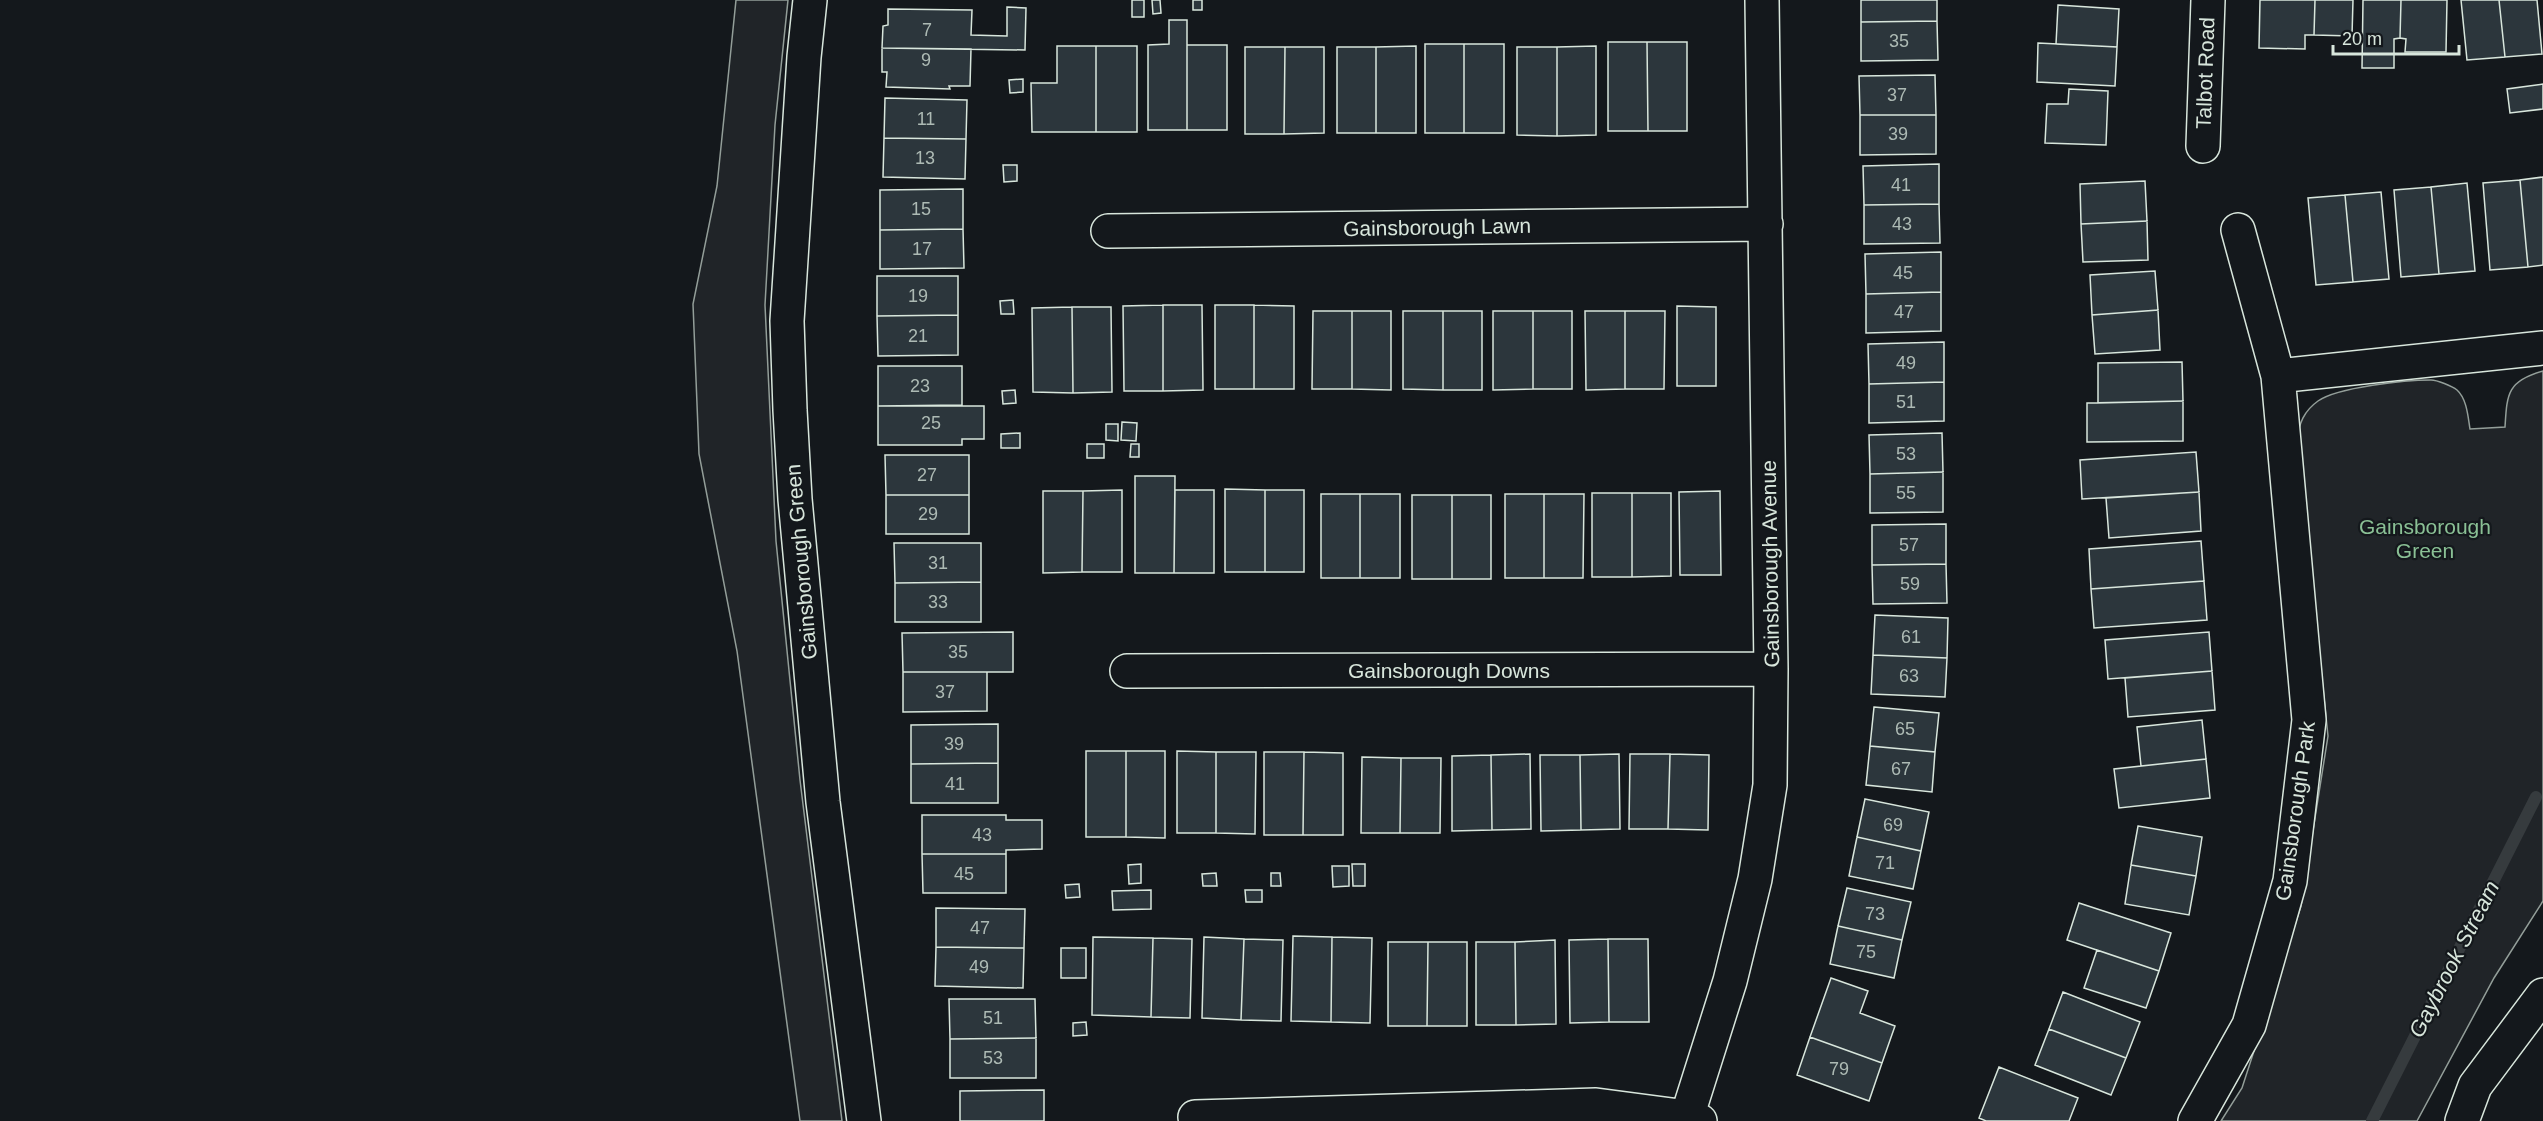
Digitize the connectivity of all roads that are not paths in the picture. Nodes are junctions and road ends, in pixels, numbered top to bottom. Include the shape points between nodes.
1 (810, 0) edge
2 (1762, 0) edge
3 (2208, 0) edge
4 (2203, 146) dead end
5 (1766, 224) junction
6 (2238, 230) dead end
7 (1108, 231) dead end
8 (2543, 348) edge
9 (2277, 376) junction
10 (1771, 669) junction
11 (1127, 671) dead end
12 (2543, 995) edge
13 (1195, 1117) dead end
14 (1694, 1119) edge
15 (864, 1121) edge
16 (2195, 1121) edge
17 (2462, 1121) edge

1 - 15 street, Gainsborough Green via 787,321 790,410 823,802
2 - 5 street, Gainsborough Avenue
3 - 4 street, Talbot Road
5 - 7 street, Gainsborough Lawn
5 - 10 street, Gainsborough Avenue
6 - 9 street, Gainsborough Park
8 - 9 street
9 - 16 street, Gainsborough Park via 2309,720 2290,881 2249,1025
10 - 11 street, Gainsborough Downs
10 - 14 street, Gainsborough Avenue via 1770,785 1755,879
12 - 17 street via 2475,1086
13 - 14 street via 1596,1105

